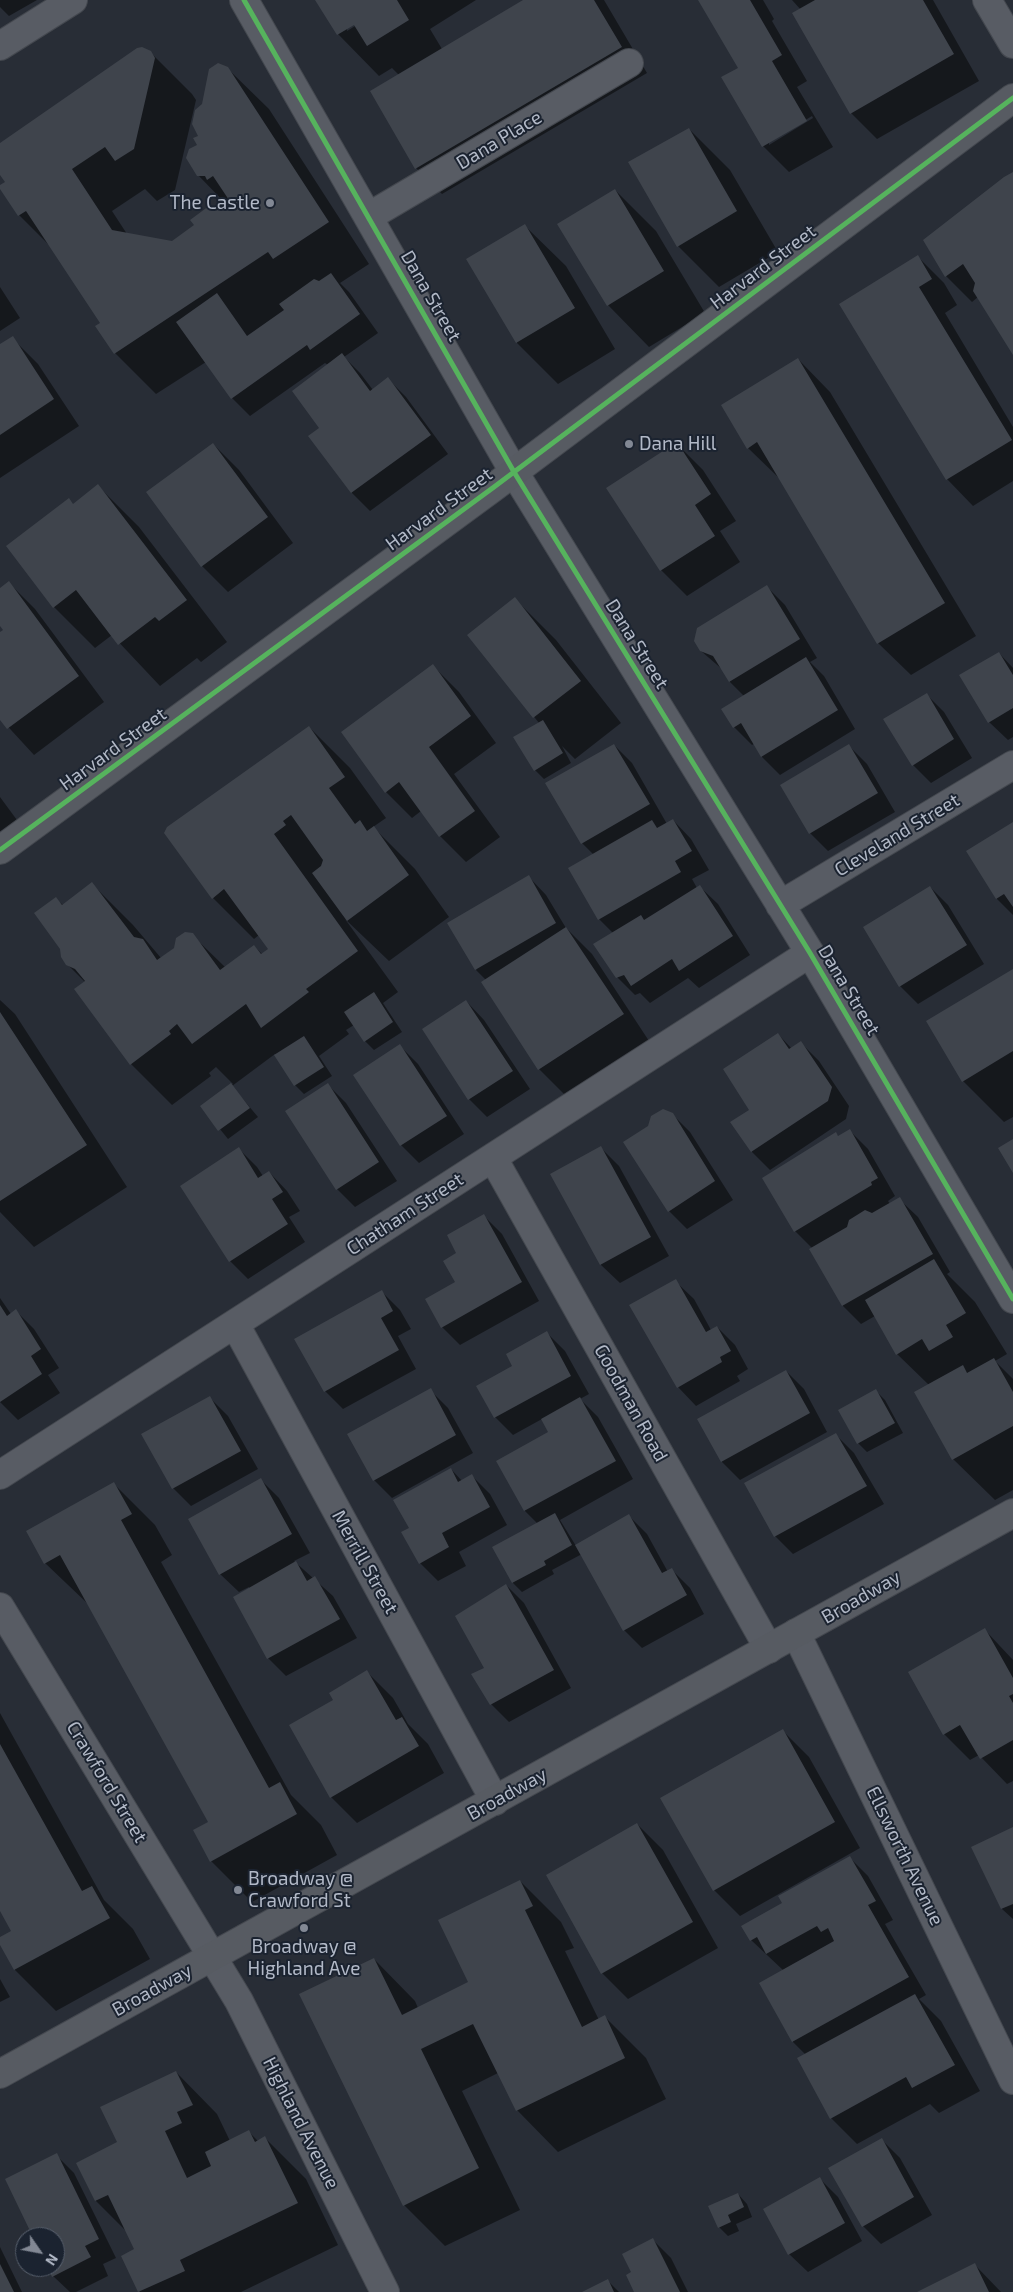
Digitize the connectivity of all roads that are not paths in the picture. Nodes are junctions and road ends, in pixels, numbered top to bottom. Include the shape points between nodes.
1 (73, 0) edge
2 (244, 0) edge
3 (987, 0) edge
4 (1013, 44) edge
5 (0, 46) edge
6 (629, 63) dead end
7 (1013, 98) edge
8 (368, 217) junction
9 (514, 472) junction
10 (1013, 765) edge
11 (0, 850) edge
12 (780, 905) junction
13 (810, 953) junction
14 (493, 1158) junction
15 (1013, 1299) edge
16 (235, 1324) junction
17 (0, 1475) edge
18 (1013, 1513) edge
19 (0, 1607) edge
20 (796, 1633) junction
21 (769, 1649) junction
22 (495, 1800) junction
23 (213, 1956) junction
24 (0, 2074) edge
25 (1013, 2080) edge
26 (385, 2292) edge

1 - 5 street
2 - 8 street, Dana Street
3 - 4 street
6 - 8 street, Dana Place
7 - 9 street, Harvard Street
8 - 9 street, Dana Street
9 - 11 street, Harvard Street
9 - 12 street, Dana Street
10 - 12 street, Cleveland Street
12 - 13 street, Dana Street
13 - 14 street, Chatham Street
13 - 15 street, Dana Street
14 - 16 street, Chatham Street
14 - 21 street, Goodman Road
16 - 17 street, Chatham Street
16 - 22 street, Merrill Street
18 - 20 street, Broadway
19 - 23 street, Crawford Street
20 - 21 street, Broadway
20 - 25 street, Ellsworth Avenue
21 - 22 street, Broadway
22 - 23 street, Broadway
23 - 24 street, Broadway
23 - 26 street, Highland Avenue via 239,2001

